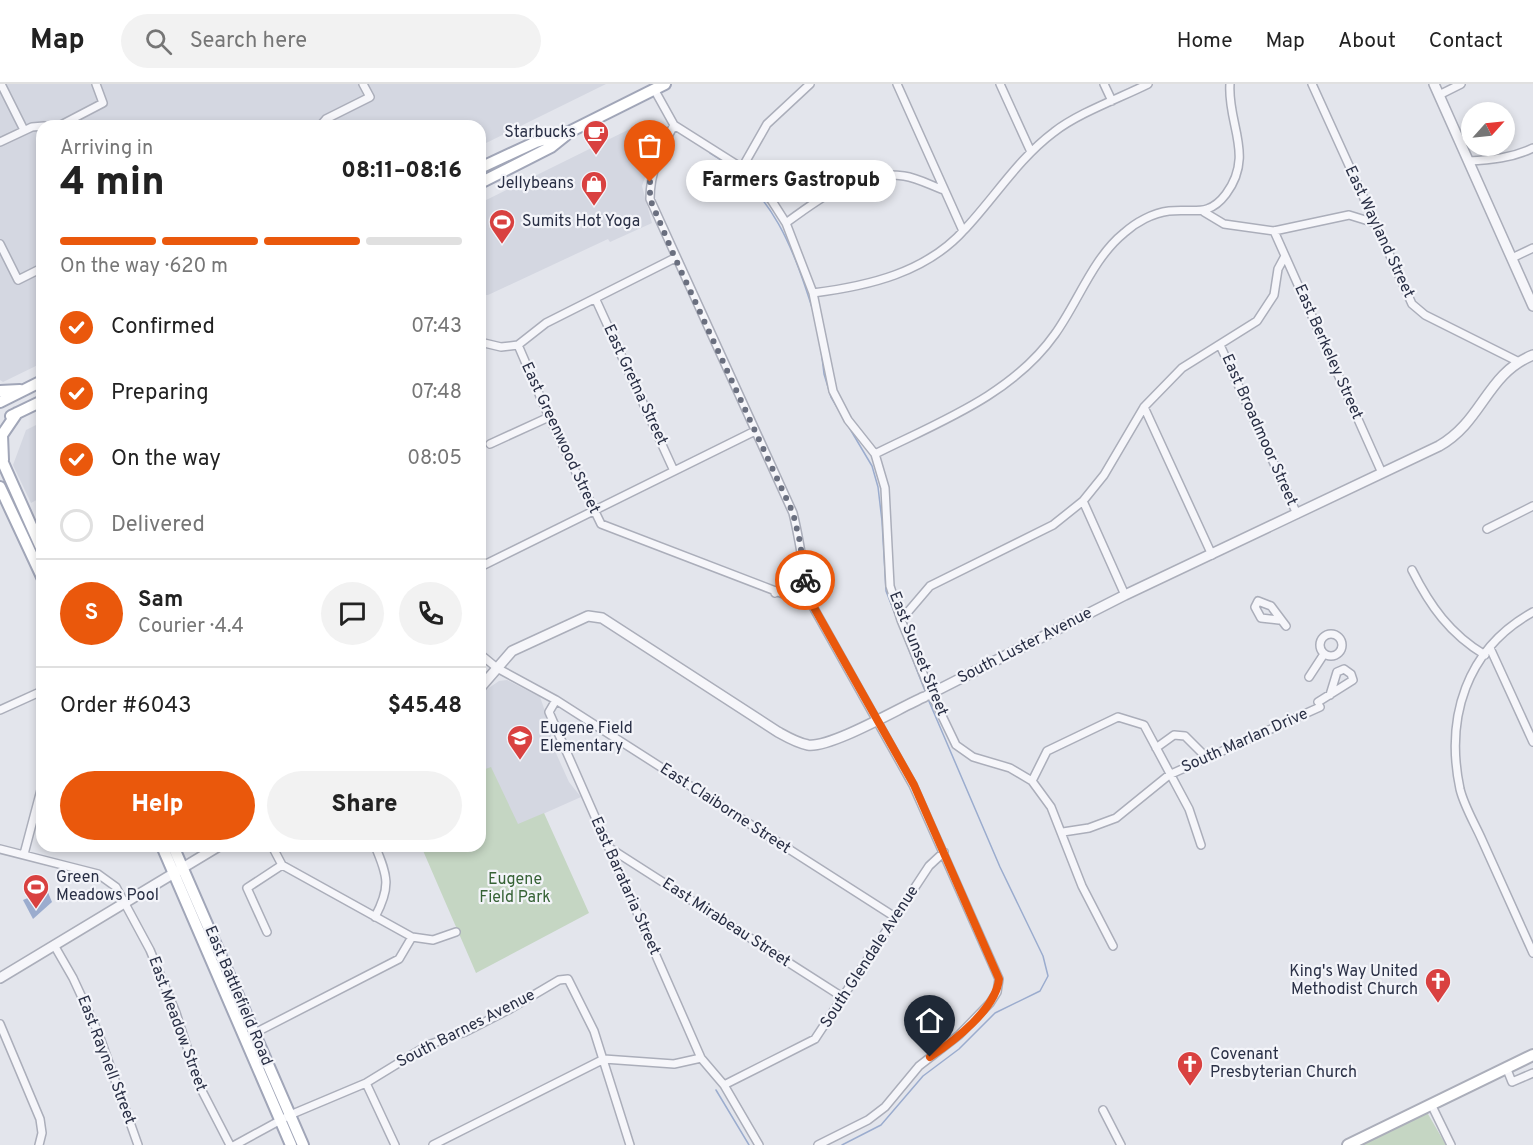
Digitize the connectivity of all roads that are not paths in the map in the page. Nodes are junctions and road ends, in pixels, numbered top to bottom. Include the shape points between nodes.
1 (1, 84) edge
2 (96, 84) edge
3 (363, 84) edge
4 (665, 84) edge
5 (810, 84) edge
6 (897, 84) edge
7 (1000, 84) edge
8 (1104, 84) edge
9 (1148, 84) edge
10 (1230, 84) edge
11 (1312, 84) edge
12 (1434, 84) edge
13 (1461, 84) edge
14 (653, 87) edge
15 (1438, 95) junction
16 (1112, 101) junction
17 (70, 120) edge
18 (325, 120) edge
19 (674, 125) junction
20 (36, 126) edge
21 (24, 130) junction
22 (569, 132) junction
23 (0, 142) edge
24 (1533, 148) edge
25 (1031, 152) junction
26 (1468, 161) junction
27 (486, 165) edge
28 (742, 168) junction
29 (486, 180) edge
30 (944, 190) junction
31 (1204, 212) junction
32 (786, 223) junction
33 (1375, 224) junction
34 (963, 231) junction
35 (1274, 231) junction
36 (0, 244) edge
37 (1533, 248) edge
38 (1285, 256) junction
39 (675, 258) junction
40 (1512, 258) junction
41 (36, 271) edge
42 (813, 293) junction
43 (596, 300) junction
44 (1533, 306) edge
45 (486, 343) edge
46 (518, 345) junction
47 (1220, 345) junction
48 (1533, 355) edge
49 (1517, 361) junction
50 (36, 384) edge
51 (29, 388) junction
52 (0, 391) edge
53 (0, 402) edge
54 (36, 404) edge
55 (1144, 407) junction
56 (17, 413) junction
57 (549, 417) junction
58 (0, 422) edge
59 (755, 431) junction
60 (490, 444) dead end
61 (875, 454) junction
62 (2, 460) edge
63 (674, 471) junction
64 (1382, 473) junction
65 (0, 487) edge
66 (1083, 501) junction
67 (1533, 506) edge
68 (594, 512) junction
69 (1297, 514) junction
70 (1487, 529) dead end
71 (36, 541) edge
72 (36, 543) edge
73 (1212, 555) junction
74 (486, 564) edge
75 (803, 570) junction
76 (1412, 570) dead end
77 (775, 592) junction
78 (1125, 595) junction
79 (812, 604) junction
80 (1533, 612) edge
81 (901, 620) junction
82 (1279, 620) dead end
83 (1286, 626) dead end
84 (1490, 648) junction
85 (1324, 654) dead end
86 (1485, 655) junction
87 (486, 659) edge
88 (497, 668) junction
89 (1309, 677) dead end
90 (486, 681) edge
91 (36, 694) edge
92 (928, 695) junction
93 (1330, 695) dead end
94 (556, 700) junction
95 (0, 710) edge
96 (876, 720) junction
97 (1533, 742) edge
98 (1156, 748) junction
99 (1207, 758) junction
100 (1169, 775) junction
101 (1032, 781) junction
102 (36, 809) edge
103 (1063, 832) junction
104 (1201, 845) dead end
105 (608, 847) junction
106 (0, 849) edge
107 (166, 852) edge
108 (174, 852) edge
109 (209, 852) edge
110 (275, 852) edge
111 (378, 852) edge
112 (944, 852) junction
113 (24, 854) junction
114 (282, 865) junction
115 (178, 871) junction
116 (126, 902) junction
117 (375, 917) junction
118 (895, 917) junction
119 (267, 932) dead end
120 (456, 932) dead end
121 (412, 937) junction
122 (54, 945) junction
123 (1113, 946) dead end
124 (1533, 952) edge
125 (0, 978) edge
126 (844, 998) junction
127 (0, 1024) edge
128 (249, 1035) junction
129 (1533, 1054) edge
130 (701, 1058) junction
131 (604, 1059) junction
132 (1506, 1067) junction
133 (1533, 1073) edge
134 (366, 1083) junction
135 (724, 1085) junction
136 (1431, 1104) junction
137 (1103, 1110) dead end
138 (285, 1118) junction
139 (39, 1145) edge
140 (138, 1145) edge
141 (230, 1145) edge
142 (235, 1145) edge
143 (291, 1145) edge
144 (303, 1145) edge
145 (395, 1145) edge
146 (433, 1145) edge
147 (630, 1145) edge
148 (759, 1145) edge
149 (818, 1145) edge
150 (1120, 1145) edge
151 (1348, 1145) edge
152 (1450, 1145) edge

1 - 21 street
2 - 17 street via 103,103
3 - 18 street via 370,97
4 - 14 main road
5 - 28 street via 767,124
6 - 30 street
7 - 25 street
8 - 16 street
9 - 16 street
10 - 31 street via 1241,152 1239,164 1226,195
11 - 33 street, East Wayland Street
12 - 15 street
13 - 15 street
14 - 19 street, East Sunset Street
14 - 22 main road
15 - 26 street
16 - 25 street via 1055,130
19 - 28 street, East Sunset Street
19 - 39 street via 650,182 650,199
20 - 21 street
21 - 23 street
22 - 27 main road
22 - 29 main road via 551,147
24 - 26 street via 1519,155
25 - 34 street
26 - 40 street
28 - 32 street, East Sunset Street
30 - 32 street via 906,176 875,174 824,195
30 - 34 street
31 - 35 street via 1224,224
31 - 61 street via 1169,211 1145,218 1123,233 1055,335 1030,364 993,394
32 - 42 street, East Sunset Street
33 - 35 street via 1349,215
33 - 49 street, East Wayland Street via 1412,304 1425,315
34 - 42 street via 929,258 893,277 854,288
35 - 38 street, East Berkeley Street
36 - 41 street via 18,280
37 - 40 street
38 - 47 street via 1278,269 1274,295 1257,321
38 - 64 street, East Berkeley Street
39 - 43 street
39 - 59 street
40 - 44 street
42 - 61 street, East Sunset Street via 833,391
43 - 46 street via 546,323
43 - 63 street, East Gretna Street
45 - 46 street
46 - 57 street, East Greenwood Street
47 - 55 street via 1182,368
47 - 69 street, East Broadmoor Street
48 - 49 street, South Luster Avenue
49 - 64 street, South Luster Avenue via 1502,373 1456,436
50 - 51 main road
51 - 52 main road
51 - 53 main road
54 - 56 main road
55 - 66 street via 1104,476
55 - 73 street
56 - 58 main road
56 - 62 main road via 2,435
57 - 60 street
57 - 68 street, East Greenwood Street
59 - 63 street
59 - 75 street via 793,513
61 - 81 street, East Sunset Street via 885,488 890,586
62 - 71 main road
63 - 68 street
64 - 69 street, South Luster Avenue
65 - 72 main road
66 - 78 street
66 - 81 street via 1053,525 930,586
67 - 70 street
68 - 74 street
68 - 77 street, East Greenwood Street via 601,524
69 - 73 street, South Luster Avenue
73 - 78 street, South Luster Avenue
75 - 77 street
75 - 79 street
76 - 86 street via 1440,618 1462,642
77 - 79 street, East Greenwood Street
78 - 92 street, South Luster Avenue
79 - 96 street
80 - 84 street
81 - 92 street, East Sunset Street
82 - 83 street
84 - 86 street
84 - 97 street
85 - 89 street
86 - 124 street via 1462,693 1454,744 1461,792
87 - 88 street
88 - 90 street, South Luster Avenue
88 - 94 street
88 - 96 street, South Luster Avenue via 512,651 588,616 602,618 799,743 820,744
91 - 95 street
92 - 96 street, South Luster Avenue
92 - 101 street, East Sunset Street via 956,745 973,757 1010,768
93 - 99 street, South Marlan Drive via 1319,705
94 - 105 street, East Barataria Street via 549,712
94 - 118 street, East Claiborne Street
96 - 112 street via 914,785
98 - 99 street via 1174,735 1185,736
98 - 100 street
98 - 101 street via 1144,725 1118,717 1047,752
99 - 100 street, South Marlan Drive
100 - 103 street via 1116,818
100 - 104 street via 1189,809
101 - 103 street, East Sunset Street
102 - 113 street
103 - 123 street, East Sunset Street via 1082,886
105 - 126 street, East Mirabeau Street
105 - 130 street, East Barataria Street
106 - 113 street, East Meadow Street
107 - 115 main road, East Battlefield Road
108 - 115 main road, East Battlefield Road
109 - 115 street
110 - 114 street
111 - 117 street via 387,889
112 - 118 street, South Glendale Avenue via 929,866
112 - 149 street via 999,979 998,992 959,1035 919,1066 885,1107
113 - 116 street, East Meadow Street via 102,876 116,886
114 - 117 street
114 - 119 street via 247,888
115 - 116 street
115 - 128 main road, East Battlefield Road
116 - 122 street
116 - 141 street, East Meadow Street via 166,987 200,1087
117 - 121 street
118 - 126 street, South Glendale Avenue
120 - 121 street via 433,940
121 - 128 street via 399,959
122 - 125 street
122 - 140 street, East Raynell Street via 94,1023
126 - 135 street, South Glendale Avenue via 815,1039
127 - 139 street via 40,1119
128 - 138 main road, East Battlefield Road
129 - 132 main road
130 - 131 street via 674,1064
130 - 135 street, East Barataria Street
131 - 134 street, South Barnes Avenue via 568,979 559,980 465,1032 428,1046
131 - 146 street
131 - 147 street
132 - 133 street via 1512,1082
132 - 136 main road
134 - 138 street, South Barnes Avenue
134 - 145 street
135 - 148 street, East Barataria Street
136 - 151 main road
136 - 152 street
137 - 150 street
138 - 142 street, South Barnes Avenue
138 - 143 main road, East Battlefield Road
138 - 144 main road, East Battlefield Road

